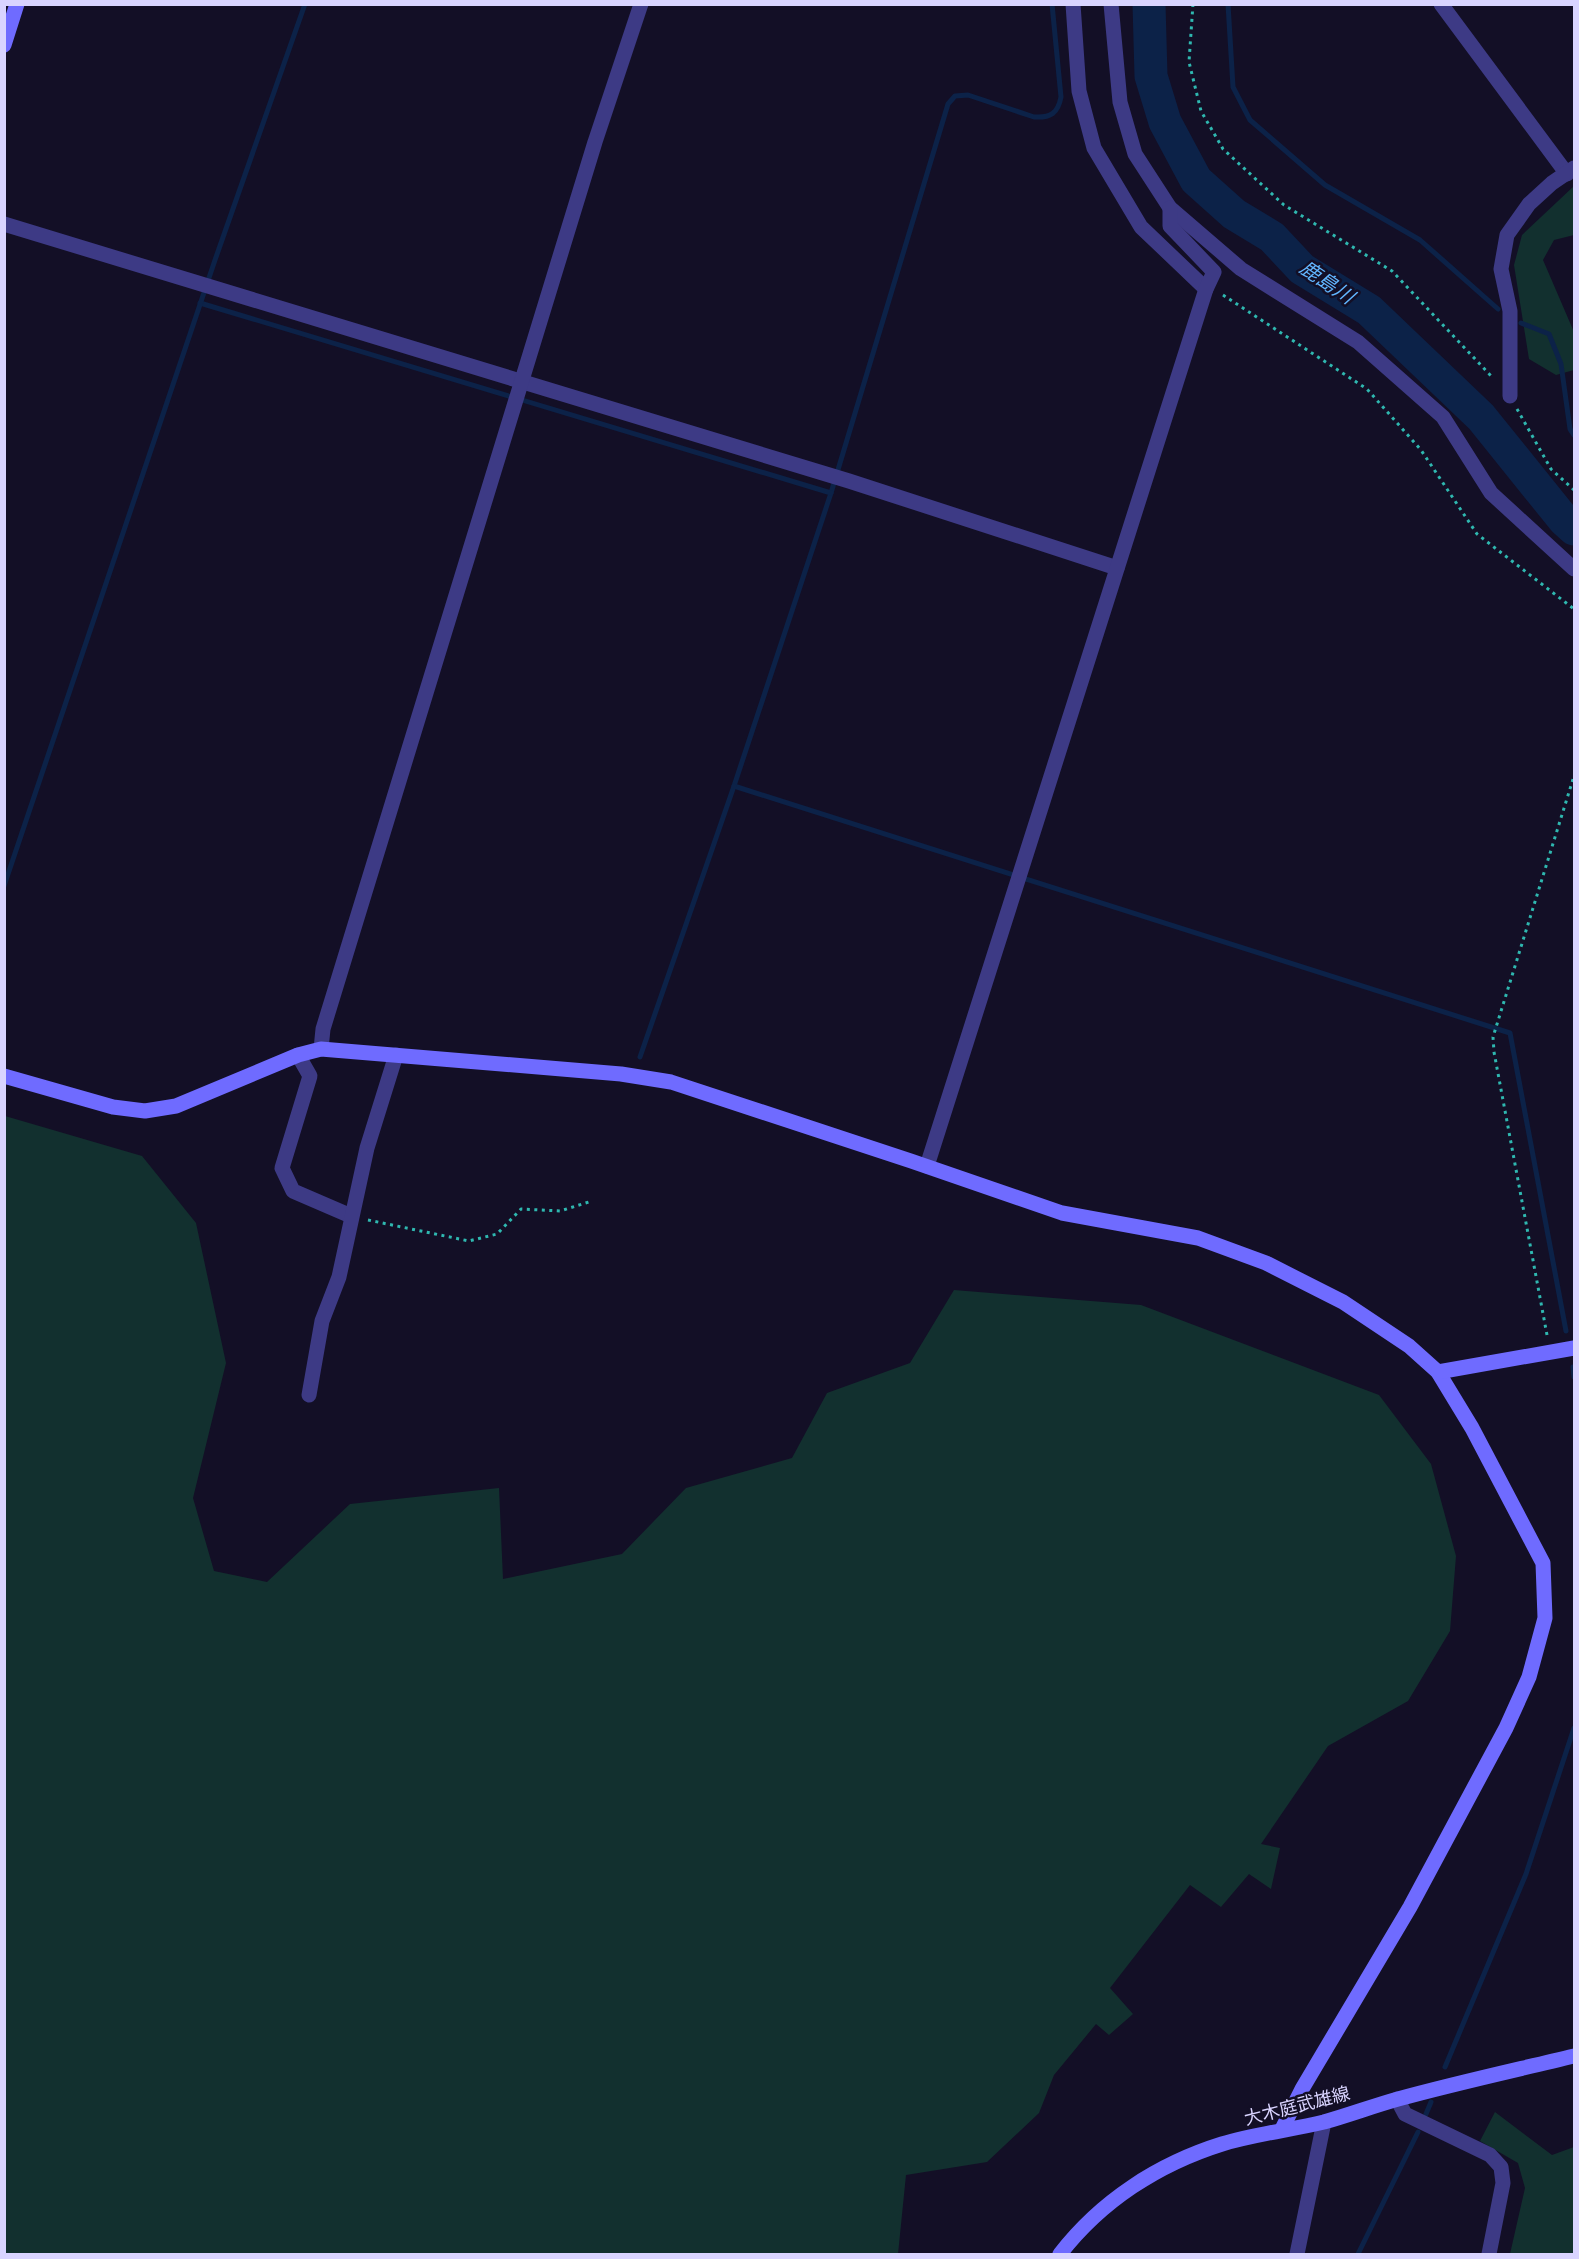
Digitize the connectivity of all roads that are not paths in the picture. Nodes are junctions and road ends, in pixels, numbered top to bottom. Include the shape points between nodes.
1 (17, 4) edge
2 (641, 4) edge
3 (1073, 4) edge
4 (1111, 4) edge
5 (1441, 4) edge
6 (4, 45) edge
7 (1571, 171) edge
8 (1170, 208) junction
9 (4, 224) edge
10 (1206, 289) junction
11 (521, 386) junction
12 (1510, 396) road end
13 (1117, 568) junction
14 (1575, 569) edge
15 (321, 1049) junction
16 (298, 1055) junction
17 (396, 1055) junction
18 (4, 1076) edge
19 (927, 1166) junction
20 (351, 1216) junction
21 (1575, 1347) edge
22 (1438, 1372) junction
23 (309, 1395) dead end
24 (1575, 2056) edge
25 (1397, 2099) junction
26 (1324, 2122) junction
27 (1282, 2129) junction
28 (1060, 2254) edge
29 (1297, 2254) edge
30 (1489, 2254) edge

1 - 6 street
2 - 11 street via 591,153
3 - 10 street via 1078,91 1094,148 1141,227
4 - 8 street via 1120,102 1135,154
5 - 7 street
7 - 12 street via 1529,204 1507,235 1501,269 1510,311
8 - 10 street via 1170,226 1214,272
8 - 14 street via 1240,269 1358,342 1443,417 1491,493
9 - 11 street
10 - 13 street
11 - 13 street via 849,481
11 - 15 street via 323,1029
13 - 19 street
15 - 16 street
15 - 17 street
16 - 18 street via 176,1106 145,1111 113,1107
16 - 20 street via 310,1076 282,1168 292,1191
17 - 19 street via 621,1074 671,1082
17 - 20 street
19 - 22 street via 1062,1213 1198,1238 1266,1263 1343,1302 1409,1346
20 - 23 street via 339,1277 322,1321
21 - 22 street
22 - 27 street via 1543,1563 1545,1618 1529,1677 1506,1728 1410,1907
24 - 25 street, 大木庭武雄線
25 - 26 street, 大木庭武雄線
25 - 30 street via 1405,2114 1490,2156 1502,2167 1503,2183
26 - 27 street, 大木庭武雄線
26 - 29 street
27 - 28 street, 大木庭武雄線 via 1173,2161 1118,2196

